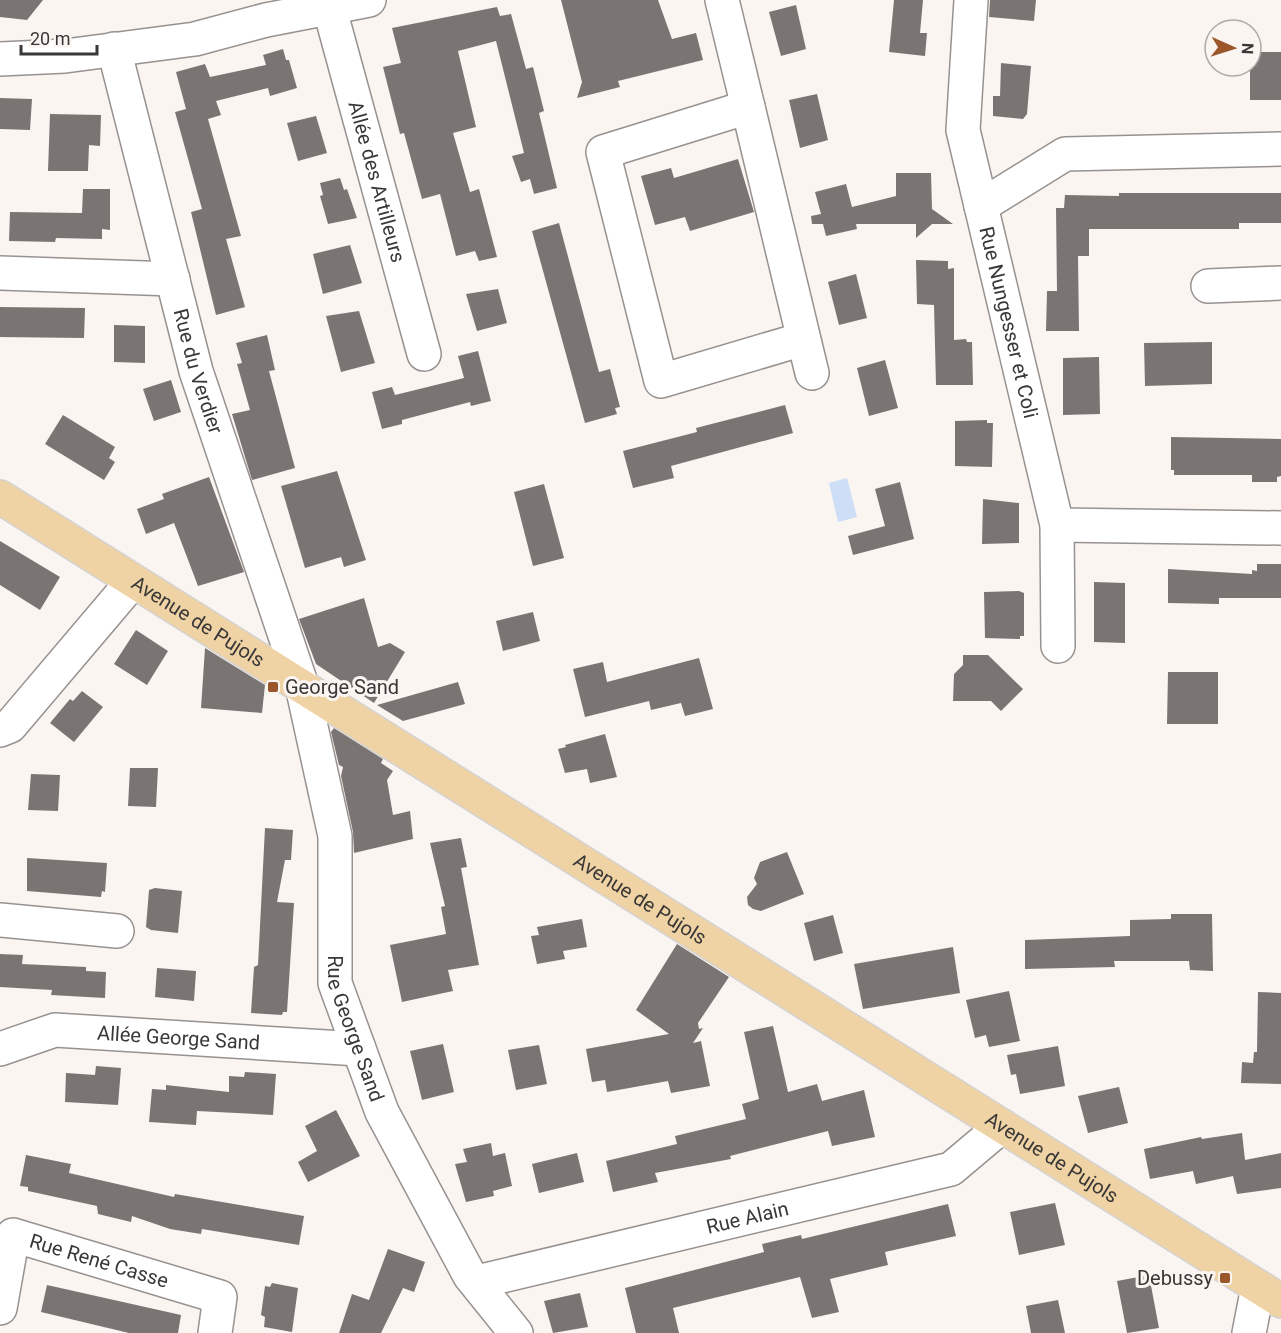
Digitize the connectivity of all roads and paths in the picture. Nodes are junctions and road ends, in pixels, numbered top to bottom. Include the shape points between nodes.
1 (369, 0) edge
2 (722, 0) edge
3 (971, 0) edge
4 (264, 10) edge
5 (330, 10) junction
6 (114, 50) junction
7 (0, 59) edge
8 (748, 107) junction
9 (1281, 149) edge
10 (981, 206) junction
11 (0, 273) edge
12 (173, 279) junction
13 (1281, 284) edge
14 (1208, 286) dead end
15 (803, 339) junction
16 (424, 354) dead end
17 (812, 373) dead end
18 (0, 497) edge
19 (1057, 525) junction
20 (1281, 528) edge
21 (133, 581) junction
22 (1058, 646) dead end
23 (302, 686) junction
24 (0, 730) edge
25 (0, 920) edge
26 (117, 931) dead end
27 (0, 1049) edge
28 (359, 1049) junction
29 (1002, 1126) junction
30 (477, 1282) junction
31 (1270, 1294) edge
32 (0, 1308) edge
33 (215, 1333) edge
34 (516, 1333) edge
35 (1249, 1333) edge

1 - 5 street
2 - 8 street
3 - 10 street, Rue Nungesser et Coli via 963,130
4 - 5 street
4 - 6 street via 195,39
5 - 16 street, Allée des Artilleurs
6 - 7 street
6 - 12 street, Rue du Verdier
8 - 15 street
8 - 15 street via 603,152 661,381
9 - 10 street via 1065,154
10 - 19 street, Rue Nungesser et Coli
11 - 12 street
12 - 23 street, Rue du Verdier via 196,371
13 - 14 street
15 - 17 street
18 - 21 main road, Avenue de Pujols
19 - 20 street
19 - 22 street, Rue Nungesser et Coli
21 - 23 main road, Avenue de Pujols
21 - 24 street via 10,726
23 - 28 street, Rue George Sand via 336,836 336,983
23 - 29 main road, Avenue de Pujols
25 - 26 street
27 - 28 street, Allée George Sand via 55,1030
28 - 30 street, Rue George Sand via 382,1113 470,1276
29 - 30 street, Rue Alain via 951,1169
29 - 31 main road, Avenue de Pujols
30 - 34 street, Rue George Sand
31 - 35 street
32 - 33 street, Rue René Casse via 13,1234 220,1297

